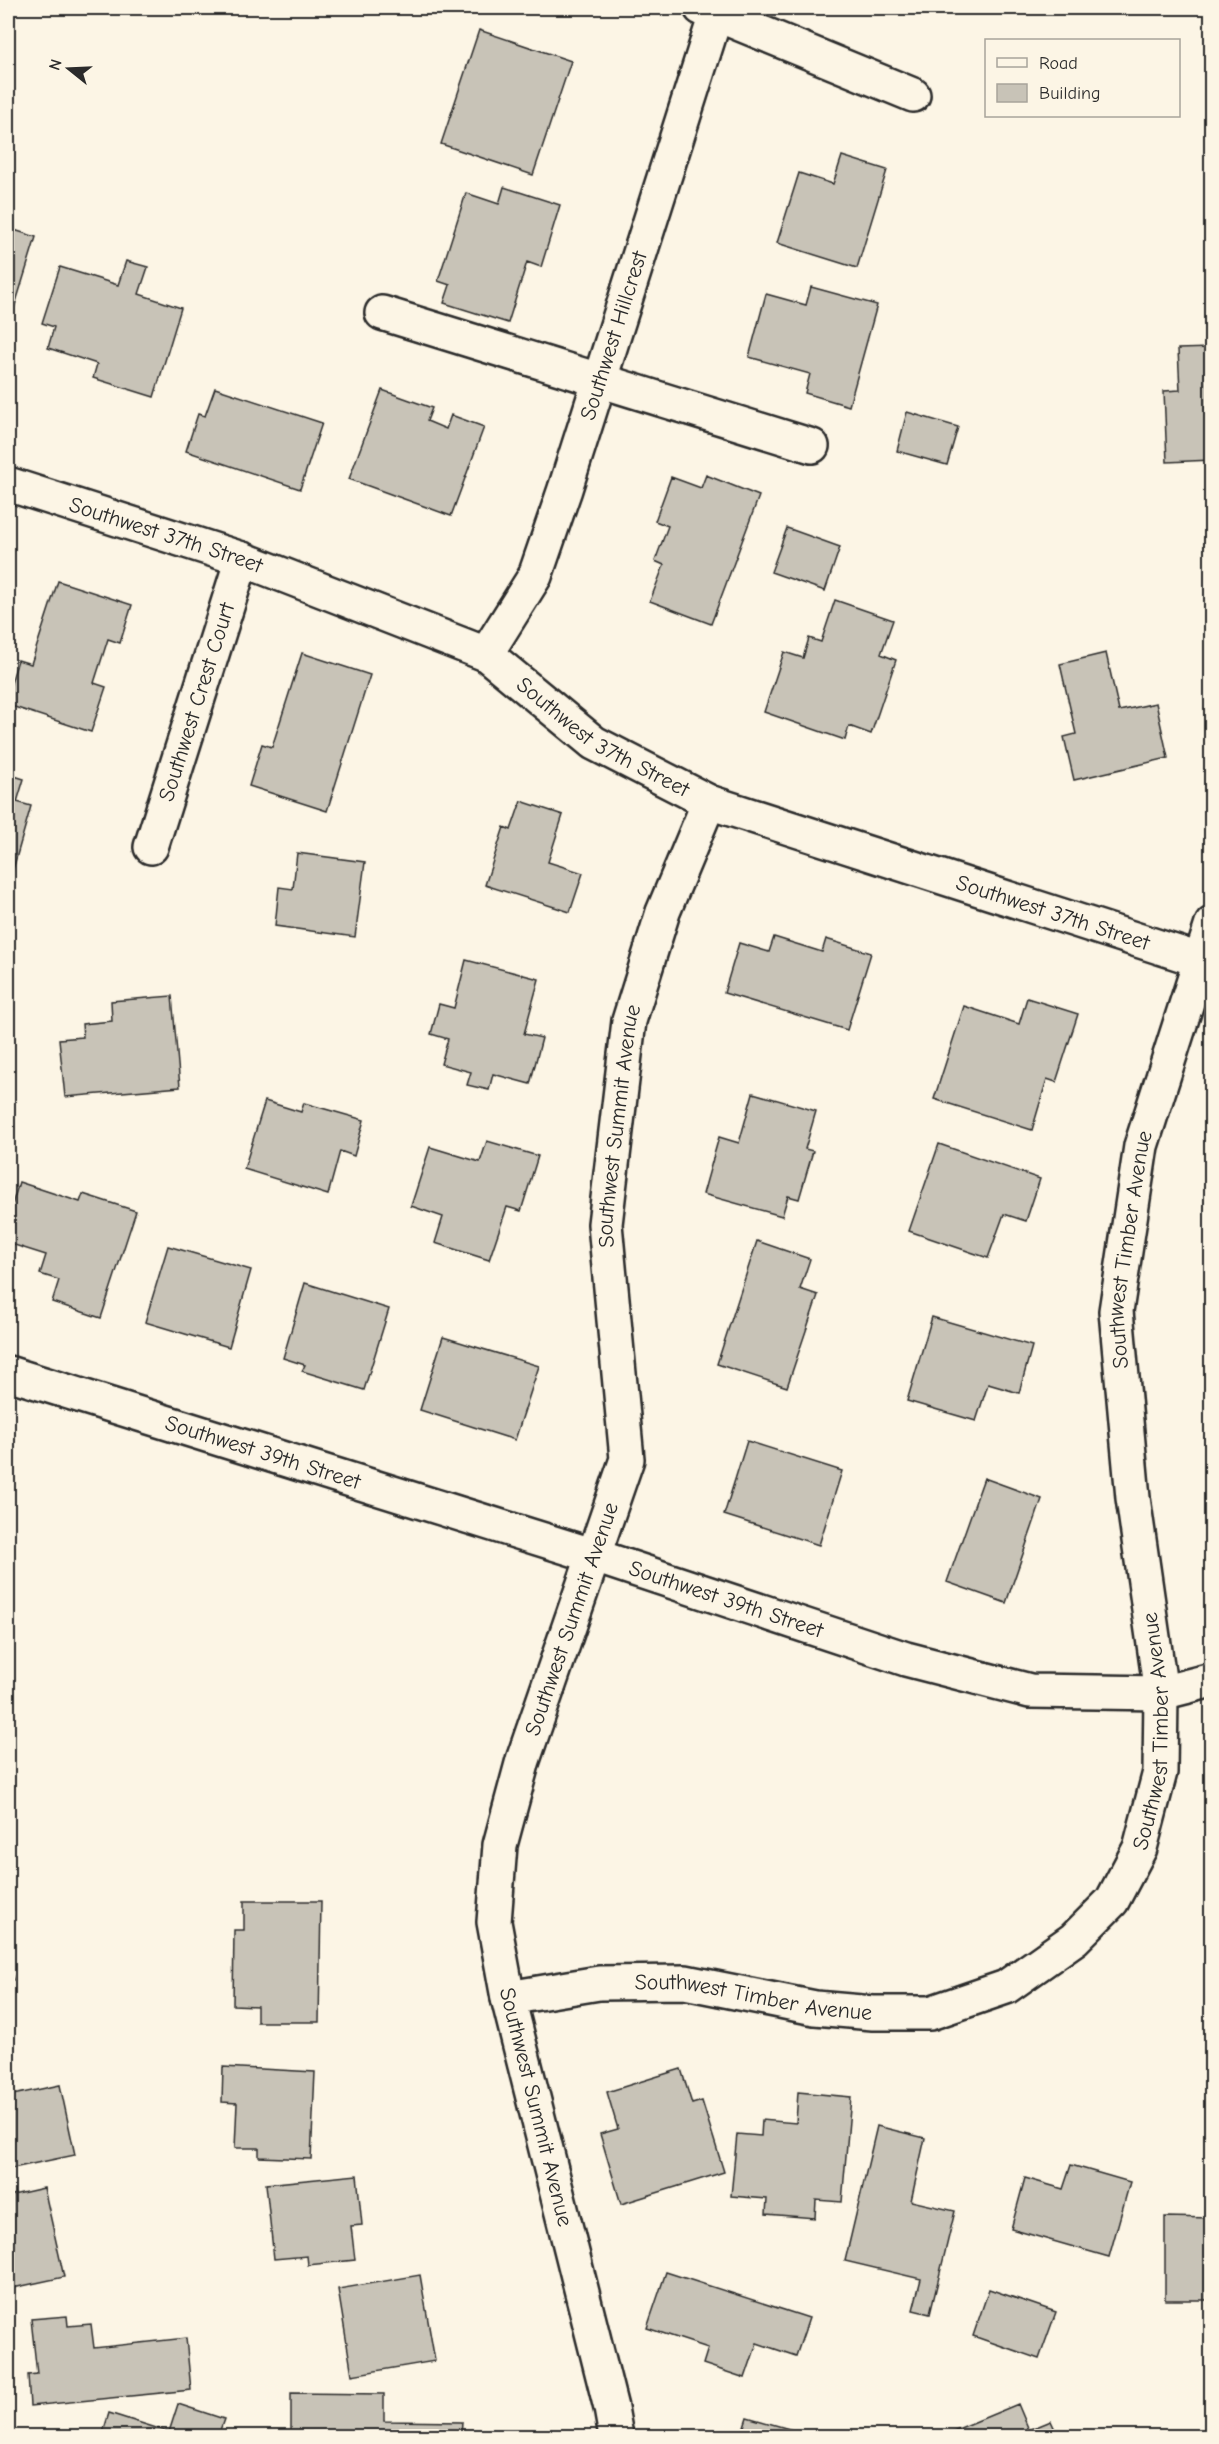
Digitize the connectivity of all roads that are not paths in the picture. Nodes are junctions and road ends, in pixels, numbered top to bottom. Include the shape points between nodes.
1 (712, 10) edge
2 (913, 95) dead end
3 (382, 313) dead end
4 (599, 381) junction
5 (812, 446) dead end
6 (8, 483) edge
7 (242, 559) junction
8 (486, 654) junction
9 (710, 802) junction
10 (151, 847) dead end
11 (1212, 924) edge
12 (1205, 962) edge
13 (8, 1372) edge
14 (595, 1556) junction
15 (1212, 1680) edge
16 (1161, 1693) junction
17 (508, 1998) junction
18 (616, 2436) edge

1 - 2 street
1 - 4 street, Southwest Hillcrest
3 - 4 street
4 - 5 street
4 - 8 street, Southwest Hillcrest via 535,576
6 - 7 street, Southwest 37th Street
7 - 8 street, Southwest 37th Street
7 - 10 street, Southwest Crest Court
8 - 9 street, Southwest 37th Street via 594,743
9 - 12 street, Southwest 37th Street
9 - 14 street, Southwest Summit Avenue via 663,912 629,1021 605,1224 627,1458
11 - 12 street, Southwest Timber Avenue
12 - 16 street, Southwest Timber Avenue via 1141,1146 1116,1311 1133,1498
13 - 14 street, Southwest 39th Street
14 - 16 street, Southwest 39th Street via 906,1659 1030,1691
14 - 17 street, Southwest Summit Avenue via 523,1760 500,1845 494,1922
15 - 16 street, Southwest 39th Street
16 - 17 street, Southwest Timber Avenue via 1161,1772 1140,1848 1127,1873 1112,1901 1074,1939 1006,1987 930,2013 815,2008 685,1982 599,1983
17 - 18 street, Southwest Summit Avenue

